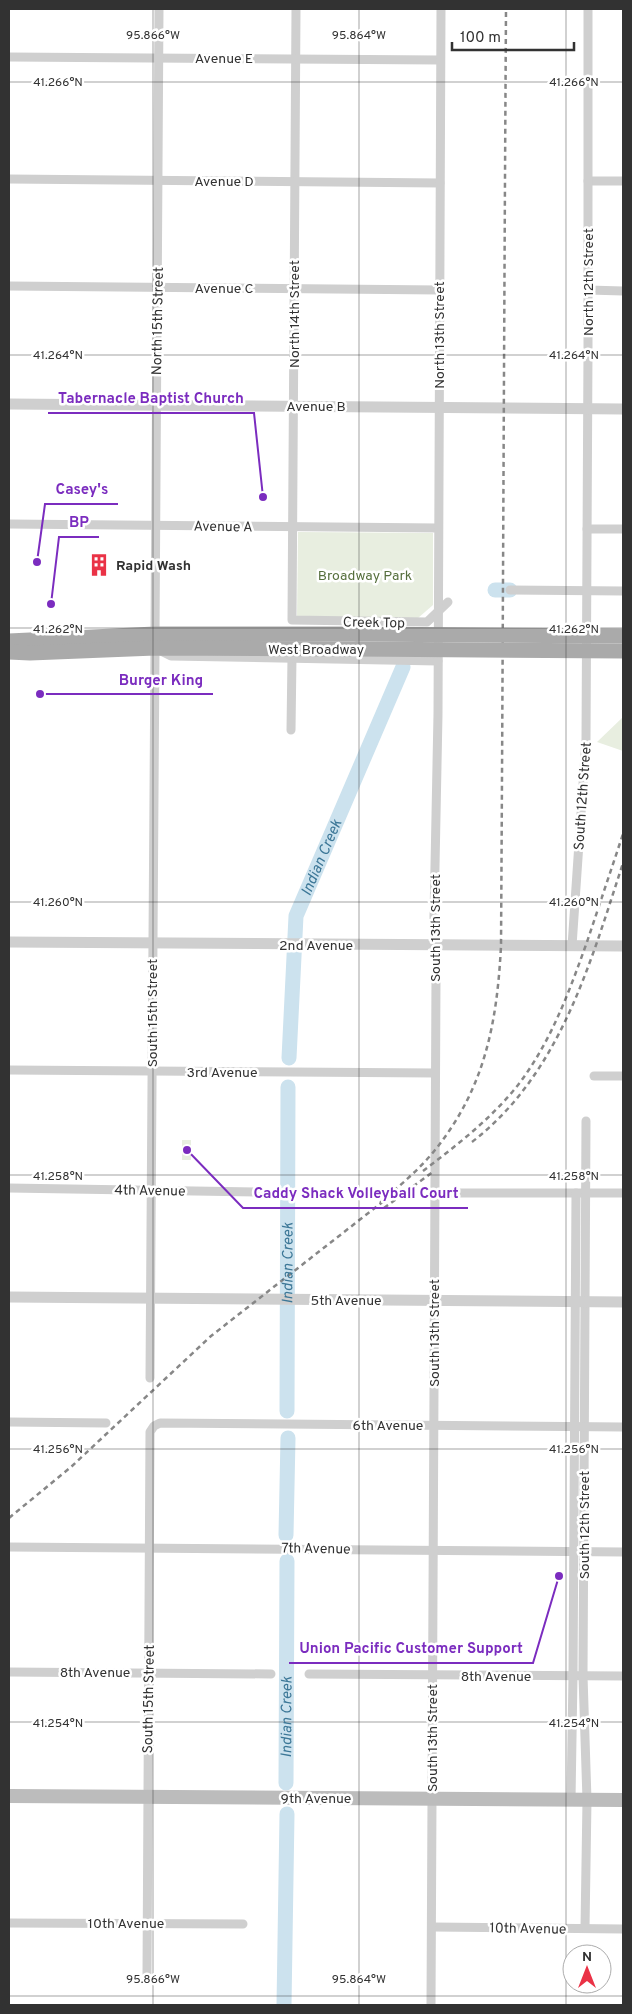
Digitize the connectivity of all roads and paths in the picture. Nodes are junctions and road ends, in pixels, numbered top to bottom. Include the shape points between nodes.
1 (159, 9) edge
2 (296, 9) edge
3 (441, 9) edge
4 (588, 9) edge
5 (9, 56) edge
6 (159, 58) junction
7 (296, 58) junction
8 (440, 60) junction
9 (9, 180) edge
10 (158, 180) junction
11 (588, 181) junction
12 (295, 182) junction
13 (440, 182) junction
14 (623, 182) edge
15 (9, 286) edge
16 (157, 288) junction
17 (294, 289) junction
18 (440, 290) junction
19 (588, 290) junction
20 (623, 291) edge
21 (9, 404) edge
22 (156, 405) junction
23 (293, 406) junction
24 (439, 407) junction
25 (588, 408) junction
26 (623, 409) edge
27 (9, 524) edge
28 (155, 526) junction
29 (293, 527) junction
30 (438, 528) junction
31 (587, 528) junction
32 (623, 529) edge
33 (510, 590) dead end
34 (587, 590) junction
35 (623, 591) edge
36 (448, 602) dead end
37 (438, 611) junction
38 (292, 620) joint
39 (623, 636) edge
40 (9, 640) edge
41 (155, 641) junction
42 (357, 642) junction
43 (586, 645) joint
44 (623, 651) edge
45 (9, 652) edge
46 (292, 657) junction
47 (438, 661) junction
48 (291, 730) dead end
49 (9, 942) edge
50 (153, 943) junction
51 (434, 945) junction
52 (572, 946) junction
53 (623, 946) edge
54 (9, 1070) edge
55 (152, 1071) junction
56 (435, 1074) junction
57 (594, 1076) dead end
58 (623, 1076) edge
59 (586, 1121) dead end
60 (9, 1188) edge
61 (151, 1189) junction
62 (260, 1192) dead end
63 (586, 1192) junction
64 (434, 1193) junction
65 (576, 1193) junction
66 (623, 1193) edge
67 (9, 1297) edge
68 (150, 1298) junction
69 (434, 1301) junction
70 (580, 1301) junction
71 (623, 1302) edge
72 (150, 1378) dead end
73 (9, 1422) edge
74 (106, 1423) dead end
75 (433, 1425) junction
76 (154, 1426) joint
77 (574, 1427) junction
78 (584, 1427) junction
79 (623, 1427) edge
80 (9, 1547) edge
81 (150, 1547) junction
82 (432, 1550) junction
83 (573, 1551) junction
84 (584, 1551) junction
85 (623, 1552) edge
86 (9, 1672) edge
87 (149, 1673) junction
88 (272, 1674) dead end
89 (309, 1674) dead end
90 (432, 1675) junction
91 (578, 1676) junction
92 (623, 1676) edge
93 (9, 1796) edge
94 (147, 1797) junction
95 (432, 1799) junction
96 (571, 1800) junction
97 (587, 1800) junction
98 (623, 1800) edge
99 (9, 1923) edge
100 (148, 1923) junction
101 (244, 1924) dead end
102 (432, 1927) junction
103 (585, 1928) junction
104 (623, 1929) edge
105 (147, 1973) dead end
106 (431, 2005) edge

1 - 6 street, North 15th Street
2 - 7 street, North 14th Street
3 - 8 street, North 13th Street
4 - 11 street, North 12th Street
5 - 6 street, Avenue E
6 - 7 street, Avenue E
6 - 10 street, North 15th Street
7 - 8 street, Avenue E
7 - 12 street, North 14th Street
8 - 13 street, North 13th Street
9 - 10 street, Avenue D
10 - 12 street, Avenue D
10 - 16 street, North 15th Street
11 - 14 street
11 - 19 street, North 12th Street
12 - 13 street, Avenue D
12 - 17 street, North 14th Street
13 - 18 street, North 13th Street
15 - 16 street, Avenue C
16 - 17 street, Avenue C
16 - 22 street, North 15th Street
17 - 18 street, Avenue C
17 - 23 street, North 14th Street
18 - 24 street, North 13th Street
19 - 20 street
19 - 25 street, North 12th Street
21 - 22 street, Avenue B
22 - 23 street, Avenue B
22 - 28 street, North 15th Street
23 - 24 street, Avenue B
23 - 29 street, North 14th Street
24 - 25 street, Avenue B
24 - 30 street, North 13th Street
25 - 26 street, Avenue B
25 - 31 street, North 12th Street
27 - 28 street, Avenue A
28 - 29 street, Avenue A
28 - 41 street, North 15th Street
29 - 30 street, Avenue A
29 - 38 street, North 14th Street
30 - 37 street, North 13th Street
31 - 32 street
31 - 34 street, North 12th Street
33 - 34 street
34 - 35 street
34 - 43 street, North 12th Street
36 - 37 street, Creek Top
37 - 38 street, Creek Top via 427,622
37 - 47 street, North 13th Street
39 - 42 main road, West Broadway, bridge
40 - 41 main road, West Broadway
41 - 42 main road, West Broadway
41 - 45 main road, West Broadway via 30,653
41 - 46 street via 171,656
41 - 50 street, South 15th Street
42 - 44 main road, West Broadway, bridge
43 - 52 street, South 12th Street via 586,740
46 - 47 street
46 - 48 street
47 - 51 street, South 13th Street
49 - 50 street, 2nd Avenue
50 - 51 street, 2nd Avenue
50 - 55 street, South 15th Street
51 - 52 street, 2nd Avenue
51 - 56 street, South 13th Street
52 - 53 street, 2nd Avenue
54 - 55 street, 3rd Avenue
55 - 56 street, 3rd Avenue
55 - 61 street, South 15th Street
56 - 64 street, South 13th Street
57 - 58 street
59 - 63 street, South 12th Street
60 - 61 street, 4th Avenue
61 - 62 street, 4th Avenue
61 - 68 street, South 15th Street
63 - 65 street
63 - 66 street
63 - 70 street, South 12th Street
64 - 65 street
64 - 69 street, South 13th Street
65 - 70 street, South 12th Street
67 - 68 street, 5th Avenue
68 - 69 street, 5th Avenue
68 - 72 street, South 15th Street
69 - 70 street, 5th Avenue
69 - 75 street, South 13th Street
70 - 71 street, 5th Avenue
70 - 77 street
70 - 78 street, South 12th Street
73 - 74 street
75 - 76 street, 6th Avenue via 160,1423
75 - 77 street, 6th Avenue
75 - 82 street, South 13th Street
76 - 81 street, South 15th Street via 150,1432
77 - 78 street, 6th Avenue
77 - 83 street
78 - 79 street, 6th Avenue
78 - 84 street, South 12th Street
80 - 81 street, 7th Avenue
81 - 82 street, 7th Avenue
81 - 87 street, South 15th Street
82 - 83 street, 7th Avenue
82 - 90 street, South 13th Street
83 - 84 street, 7th Avenue
83 - 91 street
84 - 85 street, 7th Avenue
84 - 91 street, South 12th Street
86 - 87 street, 8th Avenue
87 - 88 street, 8th Avenue
87 - 94 street, South 15th Street
89 - 90 street, 8th Avenue
90 - 91 street, 8th Avenue
90 - 95 street, South 13th Street
91 - 92 street, 8th Avenue
91 - 96 street
91 - 97 street, South 12th Street
93 - 94 main road, 9th Avenue
94 - 95 main road, 9th Avenue
94 - 100 street, South 15th Street
95 - 96 main road, 9th Avenue
95 - 102 street, South 13th Street
96 - 97 main road, 9th Avenue
97 - 98 main road, 9th Avenue
97 - 103 street, South 12th Street
99 - 100 street, 10th Avenue
100 - 101 street, 10th Avenue
100 - 105 street, South 15th Street
102 - 103 street, 10th Avenue
102 - 106 street, South 13th Street
103 - 104 street, 10th Avenue

